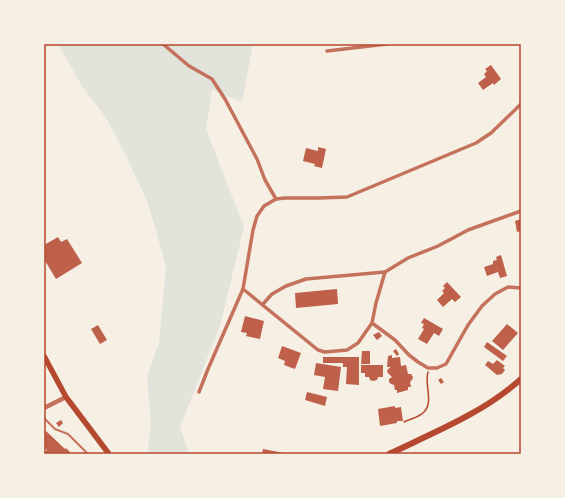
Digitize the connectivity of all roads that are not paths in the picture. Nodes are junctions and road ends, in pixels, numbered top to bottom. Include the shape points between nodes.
1 (163, 44) edge
2 (387, 44) edge
3 (327, 52) dead end
4 (521, 104) edge
5 (276, 199) junction
6 (521, 211) edge
7 (385, 272) junction
8 (521, 288) edge
9 (242, 289) junction
10 (263, 304) junction
11 (372, 323) junction
12 (44, 356) edge
13 (521, 379) edge
14 (199, 392) dead end
15 (66, 398) junction
16 (44, 408) edge
17 (44, 418) edge
18 (88, 454) edge
19 (109, 454) edge
20 (389, 454) edge

1 - 5 street via 189,66 212,79 225,99
2 - 3 street
4 - 5 street via 491,133 476,143 347,197
5 - 9 street via 264,206 257,216
6 - 7 street via 468,230 408,258
7 - 10 street via 306,279 272,294
7 - 11 street
8 - 11 street via 508,287 495,294 482,306 446,364 437,368 428,368 418,362
9 - 10 street
9 - 14 street
10 - 11 street via 304,340 318,350 326,352 347,350 358,343
12 - 15 main road
13 - 20 highway via 498,398 475,412
15 - 16 street
15 - 19 main road
17 - 18 lane via 55,429 68,434

